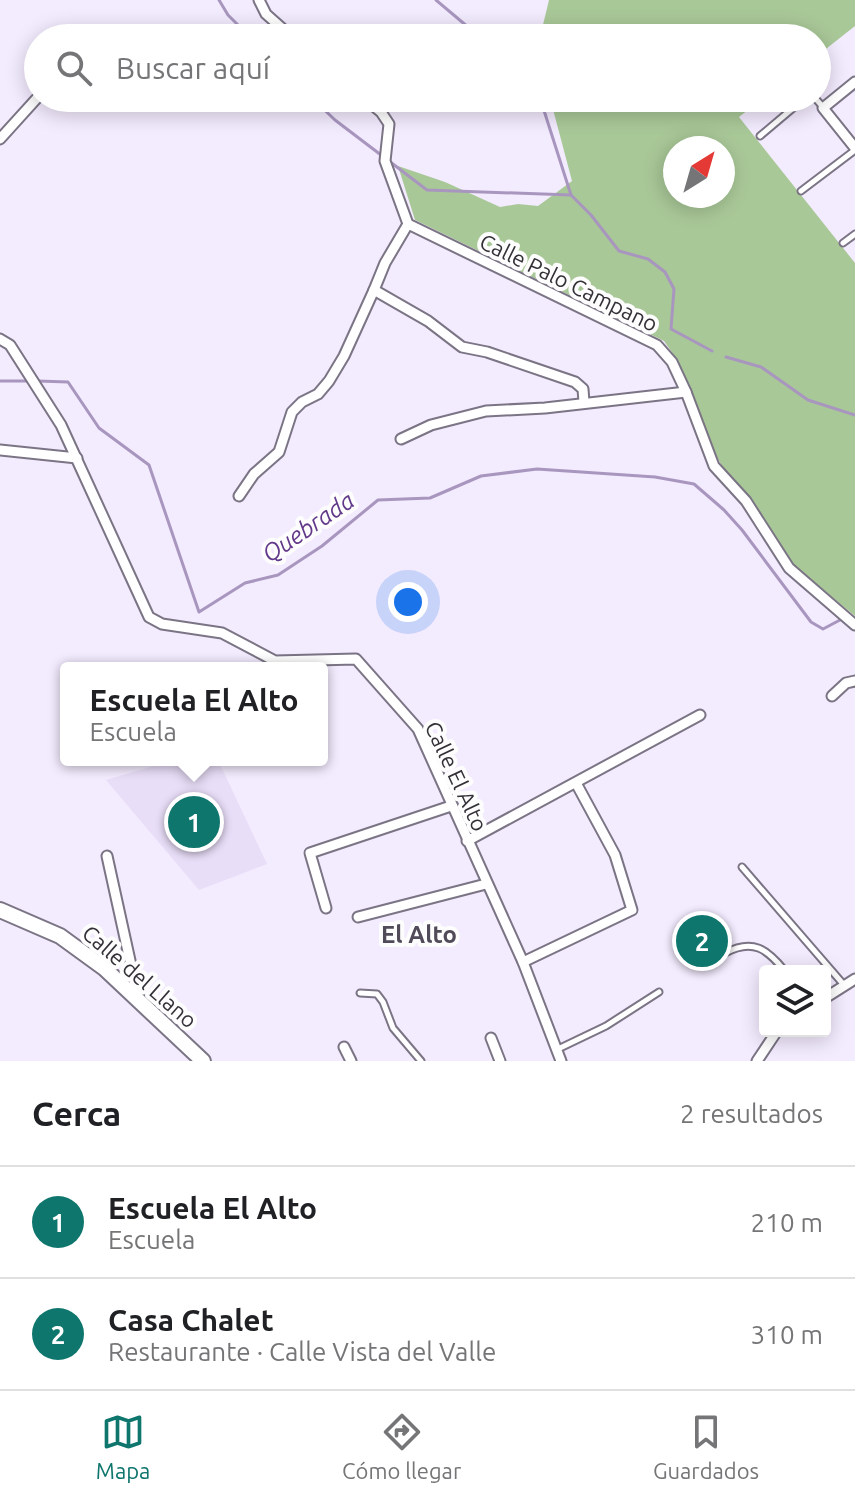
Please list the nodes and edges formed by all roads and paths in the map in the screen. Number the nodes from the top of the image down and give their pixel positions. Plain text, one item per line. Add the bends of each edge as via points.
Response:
1 (259, 0) edge
2 (277, 24) edge
3 (855, 82) edge
4 (831, 102) edge
5 (24, 112) edge
6 (381, 112) edge
7 (788, 112) edge
8 (826, 112) edge
9 (760, 136) dead end
10 (0, 139) edge
11 (855, 149) edge
12 (801, 191) dead end
13 (408, 224) junction
14 (855, 234) edge
15 (843, 243) dead end
16 (374, 290) junction
17 (0, 339) edge
18 (686, 392) junction
19 (584, 402) junction
20 (401, 439) dead end
21 (0, 450) edge
22 (77, 458) junction
23 (239, 496) dead end
24 (855, 625) edge
25 (855, 681) edge
26 (832, 696) dead end
27 (700, 715) dead end
28 (576, 783) junction
29 (451, 806) junction
30 (467, 841) junction
31 (107, 856) dead end
32 (742, 867) dead end
33 (486, 884) junction
34 (326, 908) dead end
35 (0, 910) edge
36 (358, 917) dead end
37 (725, 953) dead end
38 (523, 962) junction
39 (780, 965) edge
40 (855, 979) edge
41 (845, 985) junction
42 (659, 992) dead end
43 (360, 993) dead end
44 (831, 994) edge
45 (138, 1000) junction
46 (773, 1037) edge
47 (491, 1038) dead end
48 (344, 1047) dead end
49 (557, 1049) junction
50 (203, 1061) edge
51 (351, 1061) edge
52 (421, 1061) edge
53 (500, 1061) edge
54 (561, 1061) edge
55 (757, 1061) edge

1 - 2 street
3 - 4 street
5 - 10 street
6 - 13 street via 389,124 385,161
7 - 9 lane
8 - 11 street
11 - 12 lane
13 - 16 street
13 - 18 street, Calle Palo Campano via 651,341 672,362
14 - 15 lane
16 - 19 street via 462,347 575,382 583,389
16 - 23 street via 329,381 292,412 279,452
17 - 22 street, Calle El Alto via 10,345
18 - 19 street
18 - 24 street, Calle Palo Campano via 714,466 746,501 789,568
19 - 20 street via 486,411
21 - 22 street
22 - 29 street, Calle El Alto via 149,617 162,624 222,633 275,661 356,659 418,729
25 - 26 street
27 - 28 street
28 - 30 street
28 - 38 street via 615,855 632,910
29 - 30 street, Calle El Alto
29 - 34 street via 310,853
30 - 33 street, Calle El Alto
31 - 45 street
32 - 41 lane
33 - 36 street
33 - 38 street, Calle El Alto
35 - 45 main road, Calle del Llano via 60,936
37 - 39 lane via 743,945 759,948
38 - 49 street, Calle El Alto
40 - 41 street
41 - 44 street
42 - 49 lane
43 - 52 lane via 377,994 393,1028
45 - 50 main road, Calle del Llano
46 - 55 street
47 - 53 street
48 - 51 street
49 - 54 street, Calle El Alto

